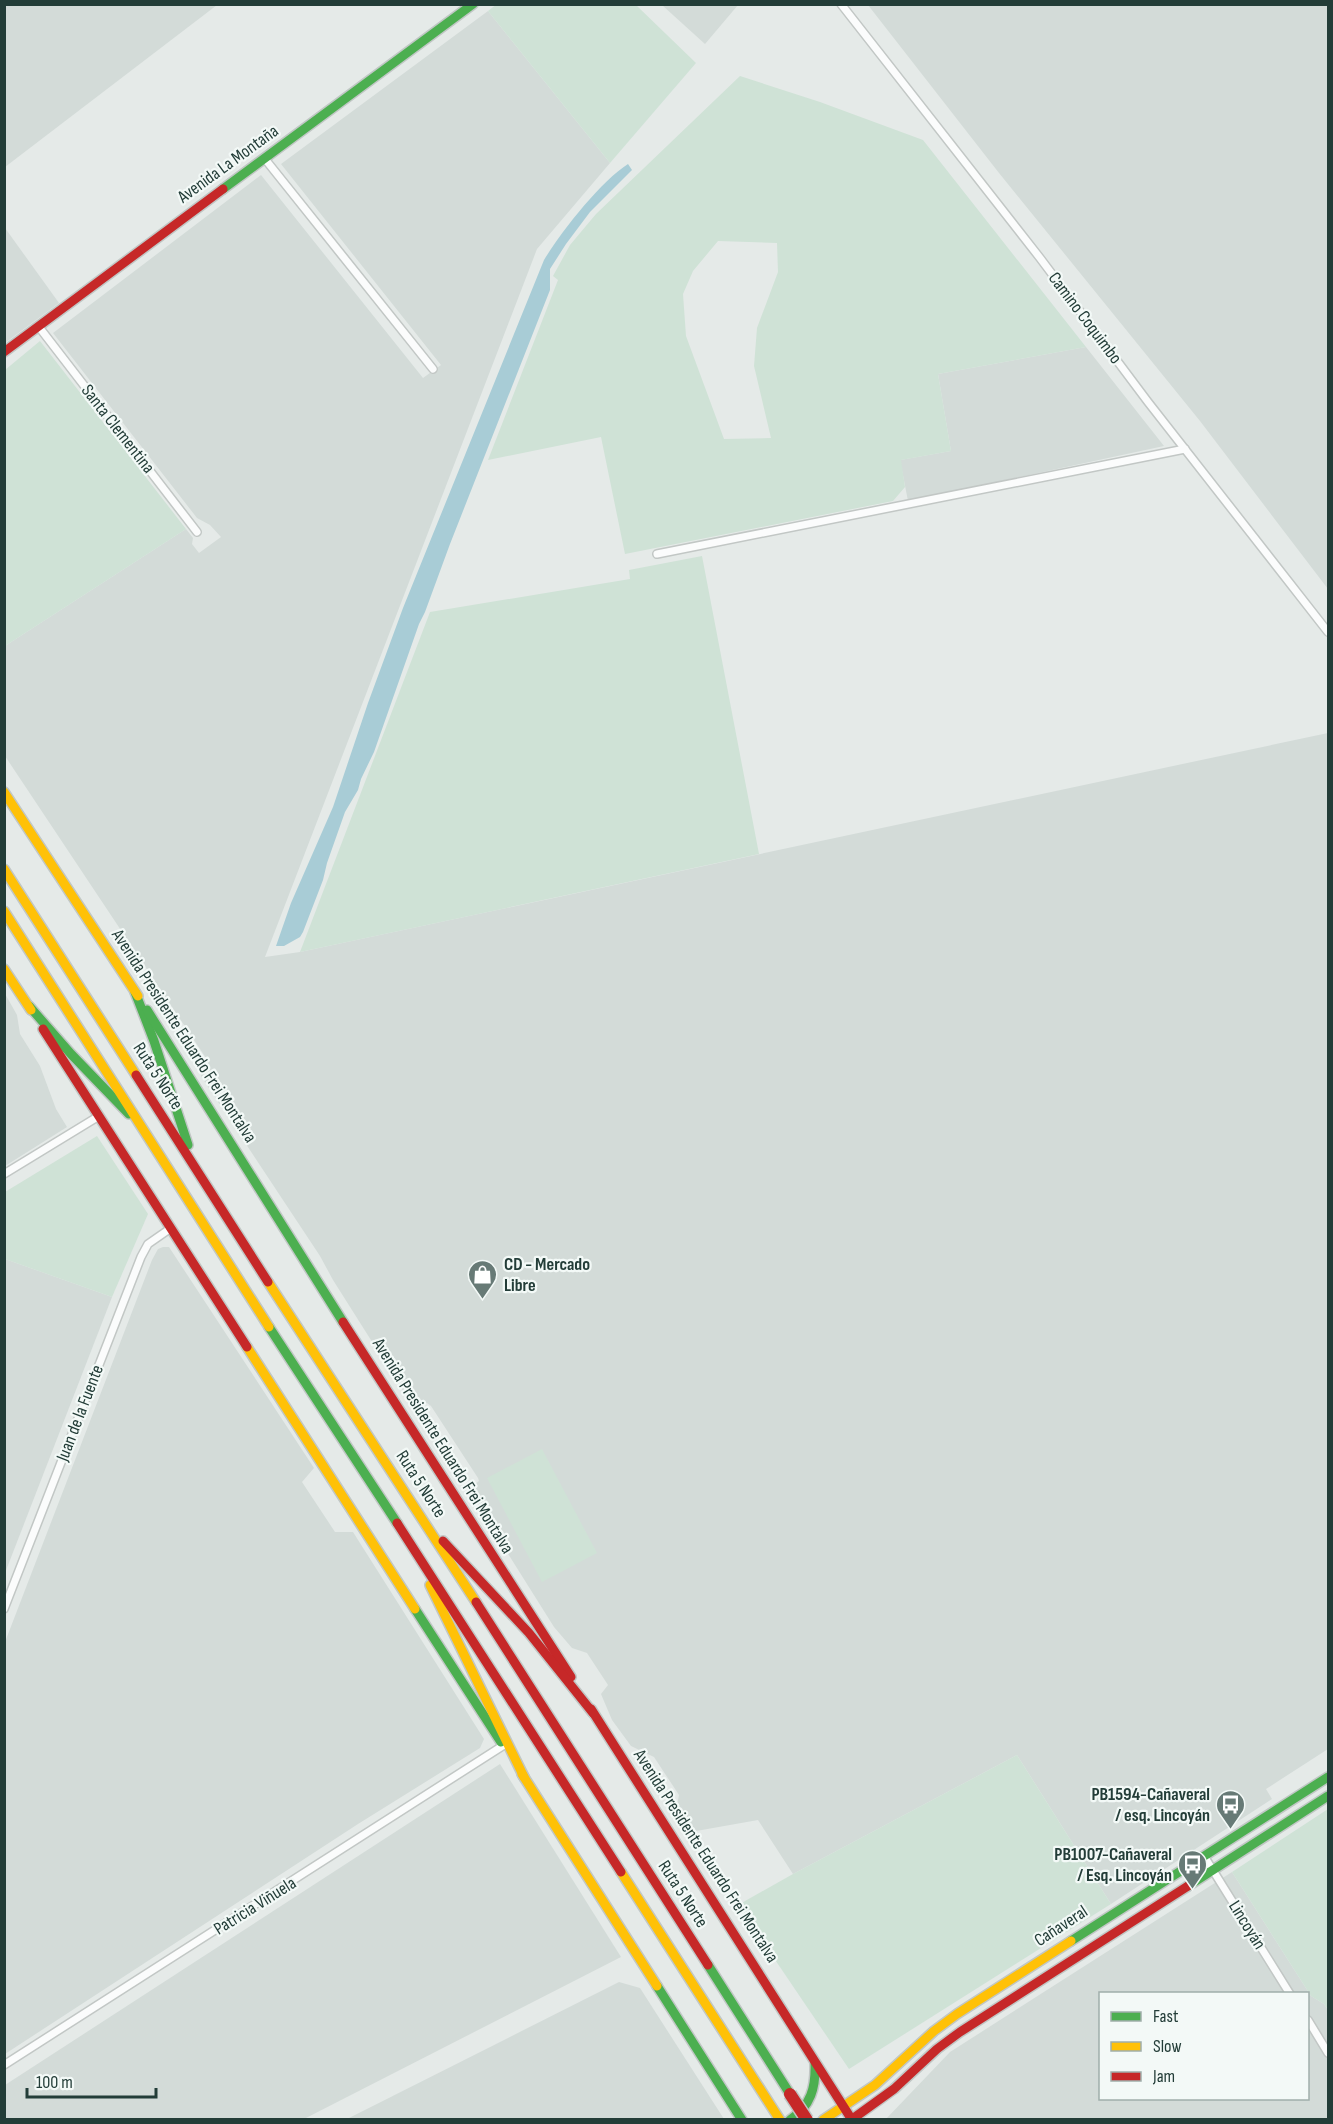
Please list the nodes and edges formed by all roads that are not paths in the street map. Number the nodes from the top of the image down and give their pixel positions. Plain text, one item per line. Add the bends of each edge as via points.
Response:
1 (473, 4) edge
2 (841, 4) edge
3 (265, 159) junction
4 (39, 327) junction
5 (4, 352) edge
6 (433, 369) dead end
7 (1185, 449) junction
8 (197, 532) dead end
9 (657, 554) dead end
10 (1329, 632) edge
11 (4, 792) edge
12 (4, 869) edge
13 (4, 911) edge
14 (4, 969) edge
15 (135, 992) junction
16 (28, 1006) junction
17 (99, 1116) junction
18 (143, 1127) junction
19 (4, 1174) edge
20 (200, 1174) junction
21 (171, 1228) junction
22 (418, 1513) junction
23 (412, 1545) junction
24 (4, 1609) edge
25 (593, 1713) junction
26 (504, 1745) junction
27 (1329, 1776) edge
28 (524, 1777) junction
29 (1329, 1796) edge
30 (1204, 1856) junction
31 (1213, 1871) junction
32 (1289, 1992) edge
33 (1309, 2022) edge
34 (1329, 2053) edge
35 (815, 2060) junction
36 (4, 2066) edge
37 (844, 2106) junction
38 (734, 2108) junction
39 (852, 2119) edge
40 (742, 2120) edge
41 (749, 2120) edge
42 (780, 2120) edge
43 (790, 2120) edge
44 (807, 2120) edge
45 (823, 2120) edge

1 - 3 main road, Avenida La Montaña
2 - 7 street, Camino Coquimbo
3 - 4 main road, Avenida La Montaña
3 - 6 street
4 - 5 main road, Avenida La Montaña
4 - 8 street, Santa Clementina
7 - 9 street
7 - 10 street, Camino Coquimbo
11 - 15 main road, Avenida Presidente Eduardo Frei Montalva
12 - 20 main road, Ruta 5 Norte
13 - 18 main road
14 - 16 main road
15 - 20 main road
15 - 25 main road, Avenida Presidente Eduardo Frei Montalva
16 - 17 main road
16 - 18 main road
17 - 19 street
17 - 21 main road
18 - 23 main road
20 - 22 main road, Ruta 5 Norte
21 - 24 street, Juan de la Fuente via 148,1244 141,1257
21 - 26 main road
22 - 25 main road via 529,1633
22 - 44 main road, Ruta 5 Norte, bridge
23 - 28 main road
23 - 42 main road
25 - 35 main road, Avenida Presidente Eduardo Frei Montalva
26 - 28 main road
26 - 36 street, Patricia Viñuela
27 - 30 main road, Cañaveral
28 - 38 main road
29 - 31 main road, Cañaveral
30 - 31 street, Lincoyán
30 - 37 main road, Cañaveral via 957,2014 875,2085
31 - 32 street, Lincoyán
31 - 39 main road, Cañaveral via 960,2032
33 - 34 street
35 - 37 main road, Avenida Presidente Eduardo Frei Montalva
35 - 43 main road via 814,2092 804,2110
37 - 39 main road, Avenida Presidente Eduardo Frei Montalva
37 - 45 main road, Cañaveral
38 - 40 main road
38 - 41 main road

